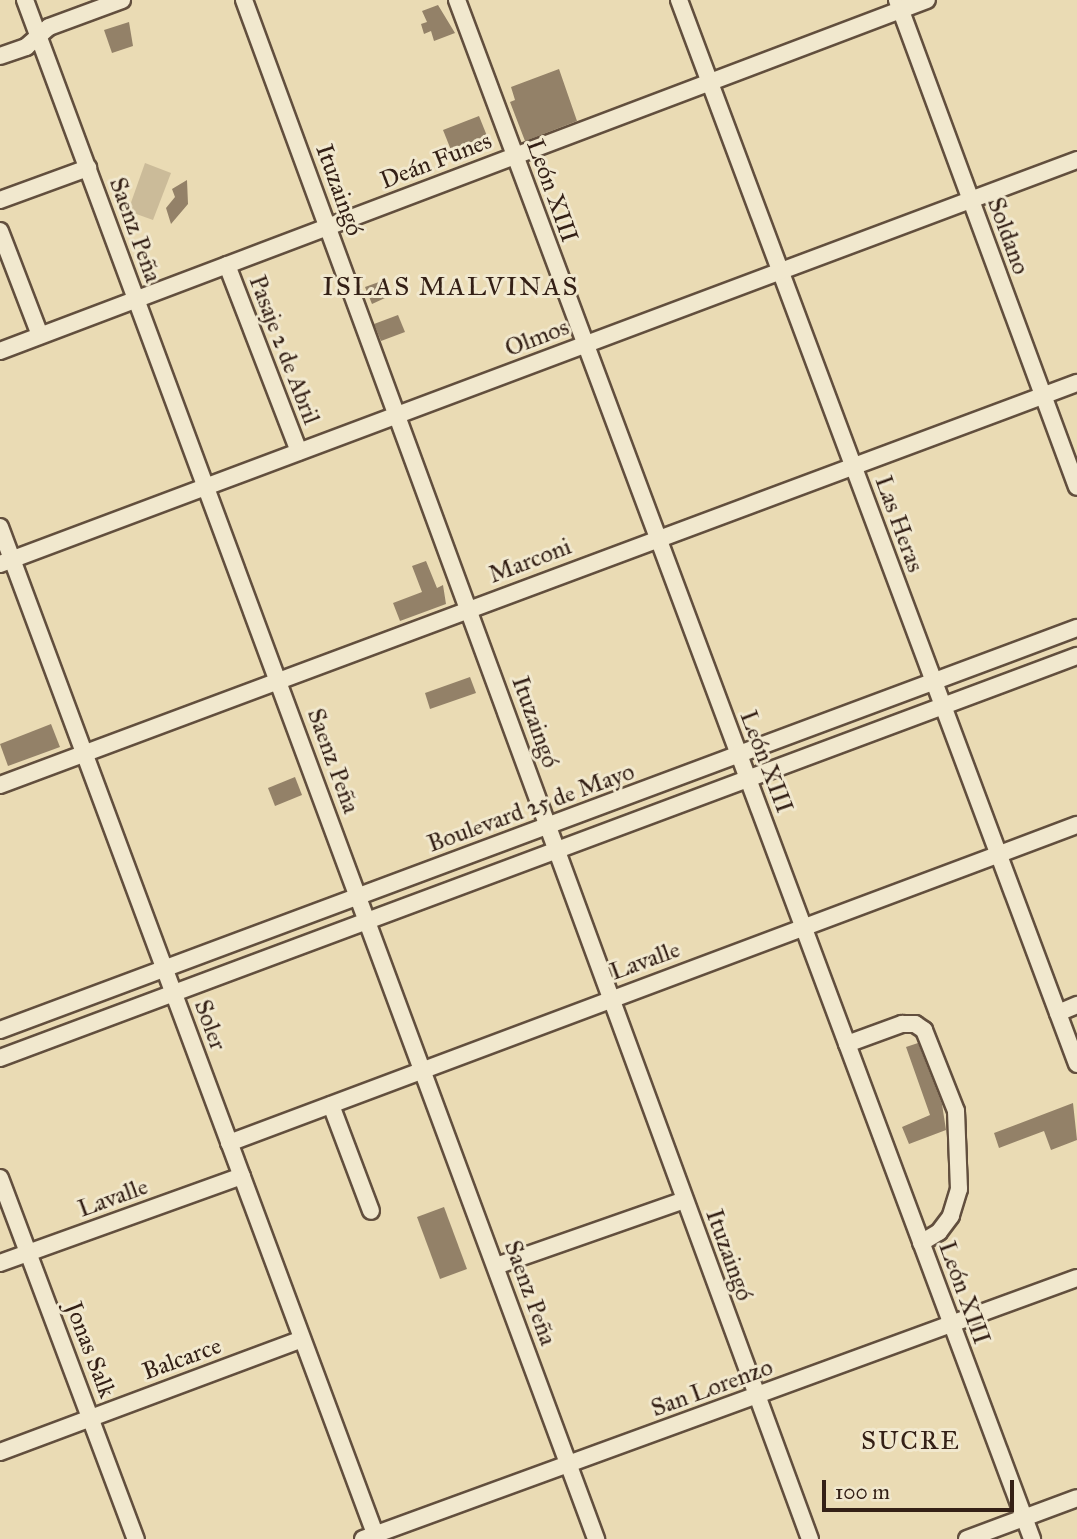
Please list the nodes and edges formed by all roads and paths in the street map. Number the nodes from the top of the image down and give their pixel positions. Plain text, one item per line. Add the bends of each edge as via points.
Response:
1 (25, 0) edge
2 (122, 0) edge
3 (244, 0) edge
4 (457, 0) edge
5 (679, 0) edge
6 (927, 0) edge
7 (899, 5) edge
8 (39, 36) junction
9 (0, 56) edge
10 (710, 82) junction
11 (515, 156) junction
12 (1077, 160) edge
13 (88, 169) junction
14 (0, 200) edge
15 (971, 200) junction
16 (328, 226) junction
17 (0, 231) edge
18 (227, 265) junction
19 (780, 271) junction
20 (137, 299) junction
21 (40, 335) junction
22 (585, 344) junction
23 (0, 351) edge
24 (1077, 383) edge
25 (1043, 396) junction
26 (398, 415) junction
27 (299, 452) junction
28 (853, 466) junction
29 (207, 486) junction
30 (1077, 487) edge
31 (0, 527) edge
32 (658, 537) junction
33 (6, 562) edge
34 (469, 608) junction
35 (1077, 628) edge
36 (1077, 656) edge
37 (279, 680) junction
38 (934, 682) junction
39 (943, 706) junction
40 (84, 753) junction
41 (739, 754) junction
42 (748, 779) junction
43 (0, 785) edge
44 (1077, 825) edge
45 (548, 826) junction
46 (557, 850) junction
47 (998, 854) junction
48 (359, 896) junction
49 (368, 921) junction
50 (803, 927) junction
51 (164, 969) junction
52 (173, 993) junction
53 (611, 998) junction
54 (1077, 1005) edge
55 (1058, 1013) junction
56 (0, 1030) edge
57 (847, 1044) junction
58 (0, 1058) edge
59 (1077, 1065) edge
60 (424, 1070) junction
61 (331, 1105) junction
62 (229, 1143) junction
63 (242, 1176) junction
64 (0, 1178) edge
65 (684, 1200) junction
66 (371, 1211) dead end
67 (921, 1243) junction
68 (28, 1252) junction
69 (0, 1263) edge
70 (496, 1266) junction
71 (1077, 1278) edge
72 (952, 1325) junction
73 (302, 1339) junction
74 (756, 1396) junction
75 (91, 1417) junction
76 (0, 1452) edge
77 (568, 1464) junction
78 (1077, 1498) edge
79 (1024, 1518) junction
80 (372, 1537) edge
81 (136, 1539) edge
82 (596, 1539) edge
83 (810, 1539) edge
84 (967, 1539) edge
85 (1032, 1539) edge

1 - 8 street, Saenz Peña
2 - 8 street via 49,27
3 - 16 street, Ituzaingó
4 - 11 street, León XIII
5 - 10 street, Las Heras
6 - 7 street, Deán Funes
7 - 10 street, Deán Funes
7 - 15 street, Soldano
8 - 9 street via 26,47
8 - 13 street, Saenz Peña
10 - 11 street, Deán Funes
10 - 19 street, Las Heras
11 - 16 street, Deán Funes
11 - 22 street, León XIII
12 - 15 street, Olmos
13 - 14 street
13 - 20 street, Saenz Peña
15 - 19 street, Olmos
15 - 25 street, Soldano
16 - 18 street, Deán Funes
16 - 26 street, Ituzaingó
17 - 21 street
18 - 20 street, Deán Funes
18 - 27 street, Pasaje 2 de Abril
19 - 22 street, Olmos
19 - 28 street, Las Heras
20 - 21 street, Deán Funes
20 - 29 street, Saenz Peña
21 - 23 street, Deán Funes
22 - 26 street, Olmos
22 - 32 street, León XIII
24 - 25 street, Marconi
25 - 28 street, Marconi
25 - 30 street, Soldano
26 - 27 street, Olmos
26 - 34 street, Ituzaingó
27 - 29 street, Olmos
28 - 32 street, Marconi
28 - 38 street, Las Heras
29 - 33 street, Olmos
29 - 37 street, Saenz Peña
31 - 33 street, Soler
32 - 34 street, Marconi
32 - 41 street, León XIII
33 - 40 street, Soler
34 - 37 street, Marconi
34 - 45 street, Ituzaingó
35 - 38 street, Boulevard 25 de Mayo
36 - 39 street, Boulevard 25 de Mayo
37 - 40 street, Marconi
37 - 48 street, Saenz Peña
38 - 39 street, Las Heras
38 - 41 street, Boulevard 25 de Mayo
39 - 42 street, Boulevard 25 de Mayo
39 - 47 street, Las Heras
40 - 43 street, Marconi
40 - 51 street, Soler
41 - 42 street, León XIII
41 - 45 street, Boulevard 25 de Mayo
42 - 46 street, Boulevard 25 de Mayo
42 - 50 street, León XIII
44 - 47 street, Lavalle
45 - 46 street, Ituzaingó
45 - 48 street, Boulevard 25 de Mayo
46 - 49 street, Boulevard 25 de Mayo
46 - 53 street, Ituzaingó
47 - 50 street, Lavalle
47 - 55 street, Las Heras
48 - 49 street, Saenz Peña
48 - 51 street, Boulevard 25 de Mayo
49 - 52 street, Boulevard 25 de Mayo
49 - 60 street, Saenz Peña
50 - 53 street, Lavalle
50 - 57 street, León XIII
51 - 52 street, Soler
51 - 56 street, Boulevard 25 de Mayo
52 - 58 street, Boulevard 25 de Mayo
52 - 62 street, Soler
53 - 60 street, Lavalle
53 - 65 street, Ituzaingó
54 - 55 street
55 - 59 street, Las Heras
57 - 67 street, León XIII
57 - 67 street via 915,1024 924,1030 956,1111 959,1189 951,1216 939,1232
60 - 61 street, Lavalle
60 - 70 street, Saenz Peña
61 - 62 street, Lavalle
61 - 66 street
62 - 63 street, Soler
63 - 68 street, Lavalle
63 - 73 street, Soler
64 - 68 street, Jonas Salk
65 - 70 street
65 - 74 street, Ituzaingó
67 - 72 street, León XIII
68 - 69 street, Lavalle
68 - 75 street, Jonas Salk
70 - 77 street, Saenz Peña
71 - 72 street, San Lorenzo
72 - 74 street, San Lorenzo
72 - 79 street, León XIII
73 - 75 street, Balcarce
73 - 80 street, Soler
74 - 77 street, San Lorenzo
74 - 83 street, Ituzaingó
75 - 76 street, Balcarce
75 - 81 street, Jonas Salk
77 - 80 street, San Lorenzo
77 - 82 street, Saenz Peña
78 - 79 street
79 - 84 street
79 - 85 street, León XIII

